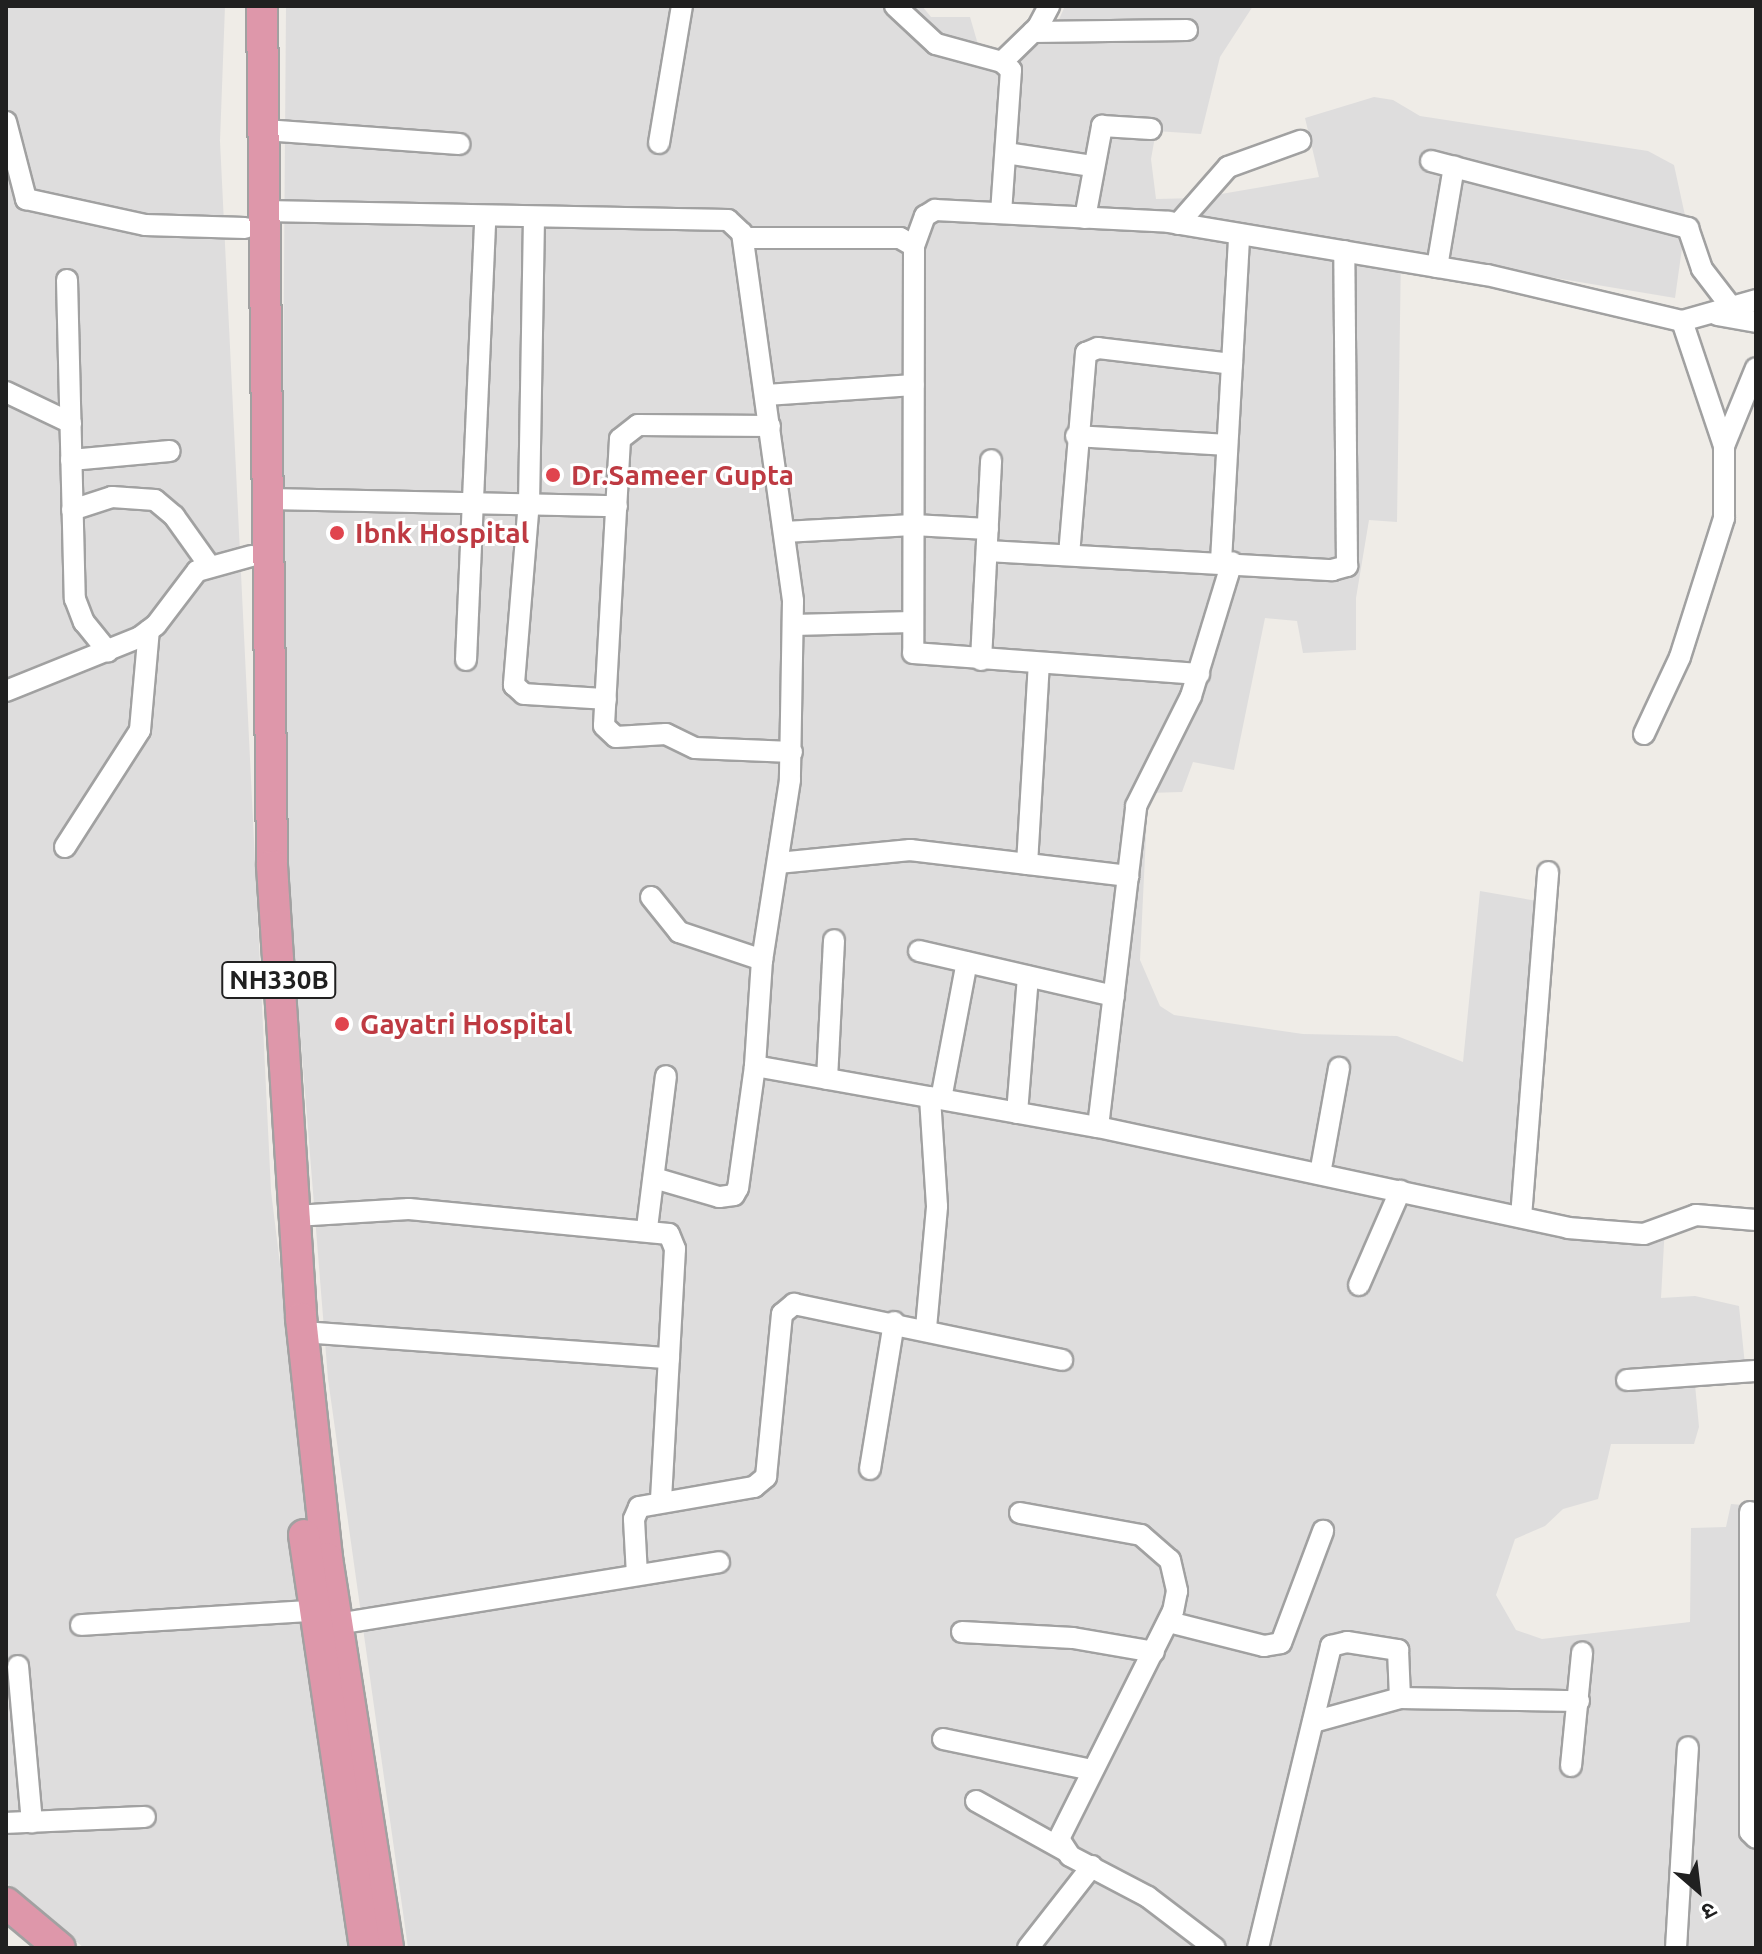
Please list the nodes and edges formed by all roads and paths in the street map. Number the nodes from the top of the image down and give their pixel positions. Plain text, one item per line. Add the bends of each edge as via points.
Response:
1 (244, 6) edge
2 (262, 6) edge
3 (682, 6) edge
4 (895, 6) edge
5 (1049, 6) edge
6 (1187, 30) dead end
7 (1033, 32) junction
8 (1002, 62) junction
9 (6, 122) edge
10 (1151, 129) dead end
11 (264, 130) junction
12 (1300, 141) dead end
13 (659, 143) dead end
14 (460, 144) dead end
15 (1006, 153) junction
16 (1431, 161) dead end
17 (1092, 166) junction
18 (1454, 166) junction
19 (13, 184) edge
20 (1001, 213) junction
21 (485, 217) junction
22 (534, 218) junction
23 (1085, 218) junction
24 (255, 220) junction
25 (1178, 224) junction
26 (1239, 234) junction
27 (744, 238) junction
28 (914, 246) junction
29 (1344, 251) junction
30 (1437, 267) junction
31 (67, 280) dead end
32 (1756, 300) edge
33 (1723, 312) junction
34 (1682, 321) junction
35 (1756, 322) edge
36 (1232, 364) junction
37 (1756, 368) edge
38 (914, 385) junction
39 (6, 392) edge
40 (766, 395) junction
41 (71, 423) junction
42 (770, 426) junction
43 (1076, 436) junction
44 (1227, 445) junction
45 (1724, 446) junction
46 (170, 451) dead end
47 (71, 460) junction
48 (991, 460) dead end
49 (269, 499) junction
50 (473, 500) junction
51 (529, 501) junction
52 (617, 506) junction
53 (72, 510) junction
54 (913, 525) junction
55 (988, 529) junction
56 (784, 532) junction
57 (987, 551) junction
58 (1069, 555) junction
59 (251, 556) junction
60 (1227, 561) junction
61 (209, 565) junction
62 (912, 622) junction
63 (793, 625) junction
64 (149, 630) junction
65 (108, 652) junction
66 (466, 660) dead end
67 (981, 660) junction
68 (1039, 663) junction
69 (1199, 674) junction
70 (6, 691) edge
71 (606, 699) junction
72 (1644, 734) dead end
73 (792, 752) junction
74 (65, 847) dead end
75 (778, 863) junction
76 (1027, 864) junction
77 (1548, 872) dead end
78 (1128, 876) junction
79 (651, 897) dead end
80 (834, 940) dead end
81 (919, 951) dead end
82 (762, 960) junction
83 (967, 962) junction
84 (1028, 976) junction
85 (1114, 996) junction
86 (755, 1066) junction
87 (1339, 1068) dead end
88 (666, 1076) dead end
89 (827, 1079) junction
90 (936, 1098) junction
91 (1017, 1113) junction
92 (1098, 1127) junction
93 (1320, 1174) junction
94 (654, 1178) junction
95 (1400, 1191) junction
96 (295, 1216) junction
97 (1521, 1217) junction
98 (1756, 1220) edge
99 (647, 1228) junction
100 (1359, 1285) dead end
101 (894, 1322) junction
102 (926, 1328) junction
103 (302, 1332) junction
104 (669, 1358) junction
105 (1062, 1360) dead end
106 (1756, 1371) edge
107 (1627, 1380) dead end
108 (870, 1469) dead end
109 (661, 1501) junction
110 (1750, 1512) dead end
111 (1020, 1513) dead end
112 (1323, 1531) dead end
113 (719, 1562) dead end
114 (637, 1575) junction
115 (324, 1618) junction
116 (1169, 1622) junction
117 (81, 1625) dead end
118 (962, 1632) dead end
119 (1154, 1652) junction
120 (1582, 1653) dead end
121 (18, 1666) dead end
122 (1400, 1698) junction
123 (1579, 1701) junction
124 (1313, 1722) junction
125 (943, 1739) dead end
126 (1688, 1747) dead end
127 (1571, 1766) dead end
128 (1092, 1770) junction
129 (976, 1801) dead end
130 (145, 1817) dead end
131 (32, 1822) junction
132 (6, 1823) edge
133 (1756, 1838) edge
134 (1064, 1850) junction
135 (1092, 1866) junction
136 (6, 1903) edge
137 (60, 1948) edge
138 (365, 1948) edge
139 (388, 1948) edge
140 (1028, 1948) edge
141 (1215, 1948) edge
142 (1258, 1948) edge
143 (1676, 1948) edge

1 - 24 highway, NH330B
2 - 11 highway, NH330B
3 - 13 street
4 - 8 street via 936,44
5 - 7 street
6 - 7 street
7 - 8 street
8 - 15 street via 1012,80
9 - 19 street
10 - 17 street via 1102,126
11 - 14 street
11 - 24 highway, NH330B
12 - 25 street via 1228,167
15 - 17 street
15 - 20 street
16 - 18 street
17 - 23 street
18 - 30 street
18 - 33 street via 1688,228
19 - 24 street via 26,199 145,225
20 - 23 street
20 - 28 street via 929,211
21 - 22 street
21 - 24 street
21 - 50 street
22 - 27 street via 728,220 737,224
22 - 51 street
23 - 25 street
24 - 49 highway, NH330B
24 - 59 highway, NH330B
25 - 26 street
26 - 29 street
26 - 36 street
27 - 28 street via 900,238
27 - 40 street
28 - 38 street
29 - 30 street
29 - 60 street via 1350,560 1332,570
30 - 34 street
31 - 41 street
32 - 33 street
33 - 34 street
33 - 35 street
34 - 45 street
36 - 43 street via 1092,349 1083,360
36 - 44 street
37 - 45 street
38 - 40 street
38 - 54 street
39 - 41 street
40 - 42 street
41 - 47 street
42 - 52 street via 631,428 620,439
42 - 56 street
43 - 44 street
43 - 58 street
44 - 60 street
45 - 72 street via 1724,518 1680,657
46 - 47 street
47 - 53 street
48 - 55 street
49 - 50 street
49 - 96 highway, NH330B via 272,866
50 - 51 street
50 - 66 street
51 - 52 street
51 - 71 street via 514,685 524,694
52 - 71 street
53 - 61 street via 112,497 155,500 174,516
53 - 65 street via 75,599 84,622
54 - 55 street
54 - 56 street
54 - 62 street
55 - 57 street
56 - 63 street
57 - 58 street
57 - 67 street
58 - 60 street
59 - 61 street
59 - 115 highway, NH330B via 260,891 285,1340
60 - 69 street
61 - 64 street via 197,571
62 - 63 street
62 - 67 street via 913,653
63 - 73 street
64 - 65 street
64 - 74 street via 140,730
65 - 70 street
67 - 68 street
68 - 69 street
68 - 76 street
69 - 78 street via 1136,806
71 - 73 street via 604,726 616,737 666,734 695,748
73 - 75 street
75 - 76 street via 910,850
75 - 82 street
76 - 78 street
77 - 97 street
78 - 85 street
79 - 82 street via 679,932
80 - 89 street
81 - 83 street
82 - 86 street
83 - 84 street
83 - 90 street
84 - 85 street
84 - 91 street
85 - 92 street
86 - 89 street
86 - 94 street via 734,1195 719,1197
87 - 93 street
88 - 94 street
89 - 90 street
90 - 91 street
90 - 102 street via 937,1206
91 - 92 street
92 - 93 street
93 - 95 street
94 - 99 street
95 - 97 street
95 - 100 street
96 - 99 street via 409,1209
96 - 103 highway, NH330B
97 - 98 street via 1568,1228 1644,1234 1696,1215
99 - 104 street via 669,1234 675,1249
101 - 102 street
101 - 108 street
101 - 109 street via 803,1304 787,1307 761,1484
102 - 105 street
103 - 104 street
103 - 115 highway, NH330B
104 - 109 street
106 - 107 street
109 - 114 street via 646,1503 635,1513
110 - 133 street via 1750,1832
111 - 116 street via 1152,1540 1170,1560 1175,1575
112 - 116 street via 1281,1643 1264,1646
113 - 114 street
114 - 115 street
115 - 117 street
115 - 138 highway, NH330B
115 - 139 highway, NH330B
116 - 119 street
118 - 119 street via 1073,1638
119 - 128 street
120 - 123 street
121 - 131 street
122 - 123 street
122 - 124 street
122 - 124 street via 1398,1650 1335,1644 1329,1650
123 - 127 street
124 - 142 street
125 - 128 street
126 - 143 street
128 - 134 street via 1059,1832
129 - 134 street
130 - 131 street
131 - 132 street
134 - 135 street
135 - 140 street
135 - 141 street via 1148,1897
136 - 137 highway

